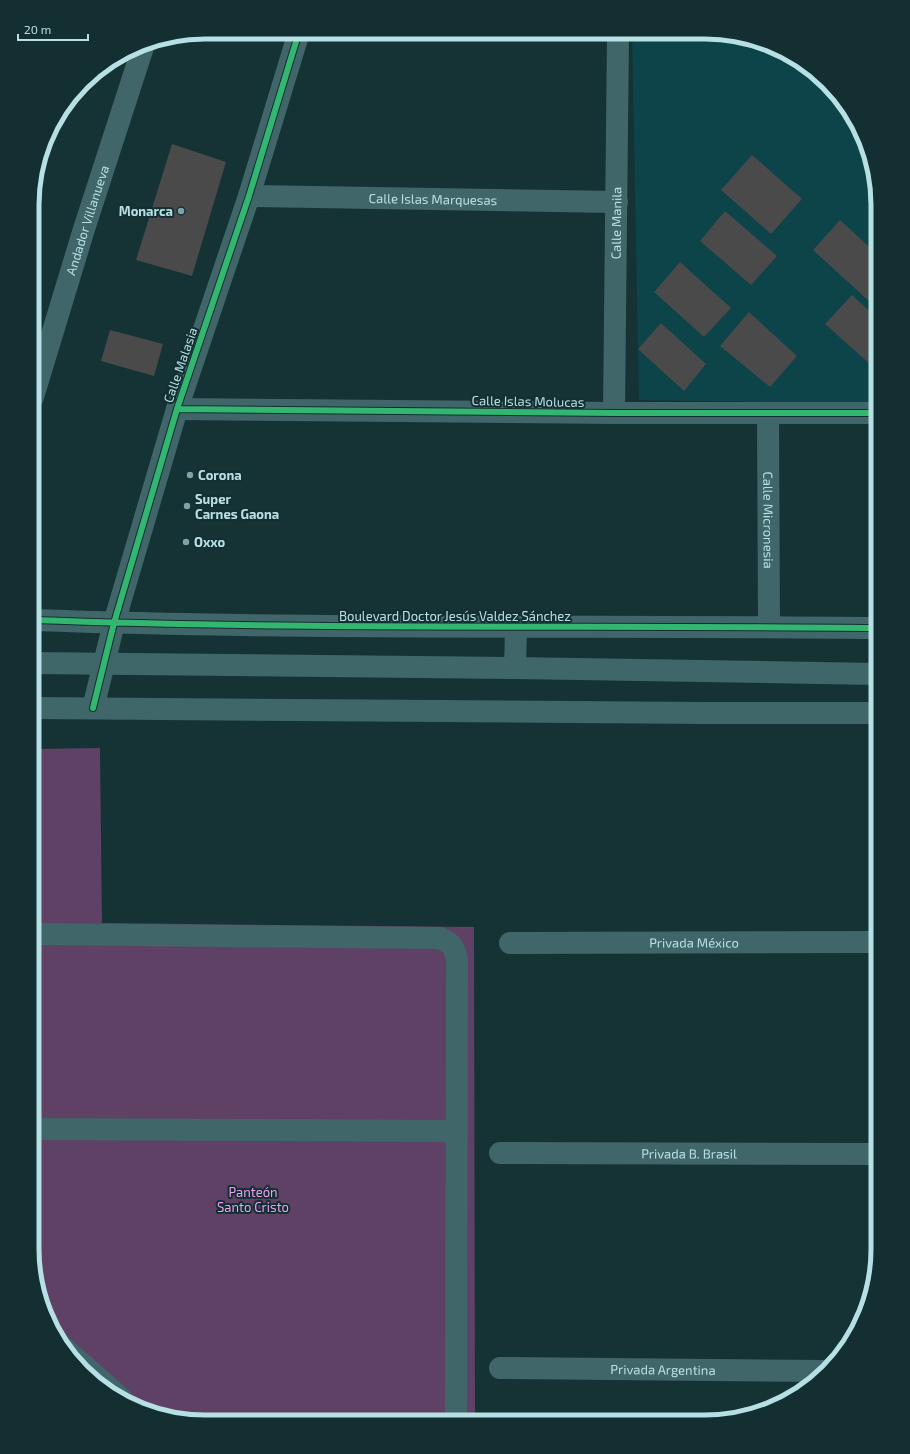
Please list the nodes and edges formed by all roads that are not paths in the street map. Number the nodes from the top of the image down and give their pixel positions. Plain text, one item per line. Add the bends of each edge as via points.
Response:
1 (297, 39) edge
2 (618, 39) edge
3 (141, 52) edge
4 (249, 196) junction
5 (617, 202) junction
6 (39, 377) edge
7 (177, 409) junction
8 (614, 413) junction
9 (768, 413) junction
10 (871, 413) edge
11 (39, 620) edge
12 (114, 623) junction
13 (769, 627) junction
14 (516, 628) junction
15 (871, 628) edge
16 (39, 663) edge
17 (105, 664) junction
18 (515, 668) junction
19 (871, 674) edge
20 (39, 708) edge
21 (93, 708) junction
22 (871, 713) edge
23 (39, 934) edge
24 (871, 942) edge
25 (510, 943) dead end
26 (39, 1129) edge
27 (457, 1131) junction
28 (500, 1153) dead end
29 (871, 1154) edge
30 (500, 1368) dead end
31 (817, 1371) edge
32 (456, 1415) edge

1 - 4 street, Calle Malasia
2 - 5 street, Calle Manila
3 - 6 street, Andador Villanueva
4 - 5 street, Calle Islas Marquesas
4 - 7 street, Calle Malasia
5 - 8 street, Calle Manila
7 - 8 street, Calle Islas Molucas
7 - 12 street, Calle Malasia
8 - 9 street, Calle Islas Molucas
9 - 10 street, Calle Islas Molucas
9 - 13 street, Calle Micronesia
11 - 12 street, Boulevard Doctor Jesús Valdez Sánchez
12 - 14 street, Boulevard Doctor Jesús Valdez Sánchez
12 - 17 street, Calle Malasia
13 - 14 street, Boulevard Doctor Jesús Valdez Sánchez
13 - 15 street, Boulevard Doctor Jesús Valdez Sánchez
14 - 18 street
16 - 17 main road
17 - 18 main road
17 - 21 street, Calle Malasia
18 - 19 main road
20 - 21 main road
21 - 22 main road
23 - 27 street via 440,938 448,941 457,959
24 - 25 street, Privada México
26 - 27 street
27 - 32 street
28 - 29 street, Privada B. Brasil
30 - 31 street, Privada Argentina

